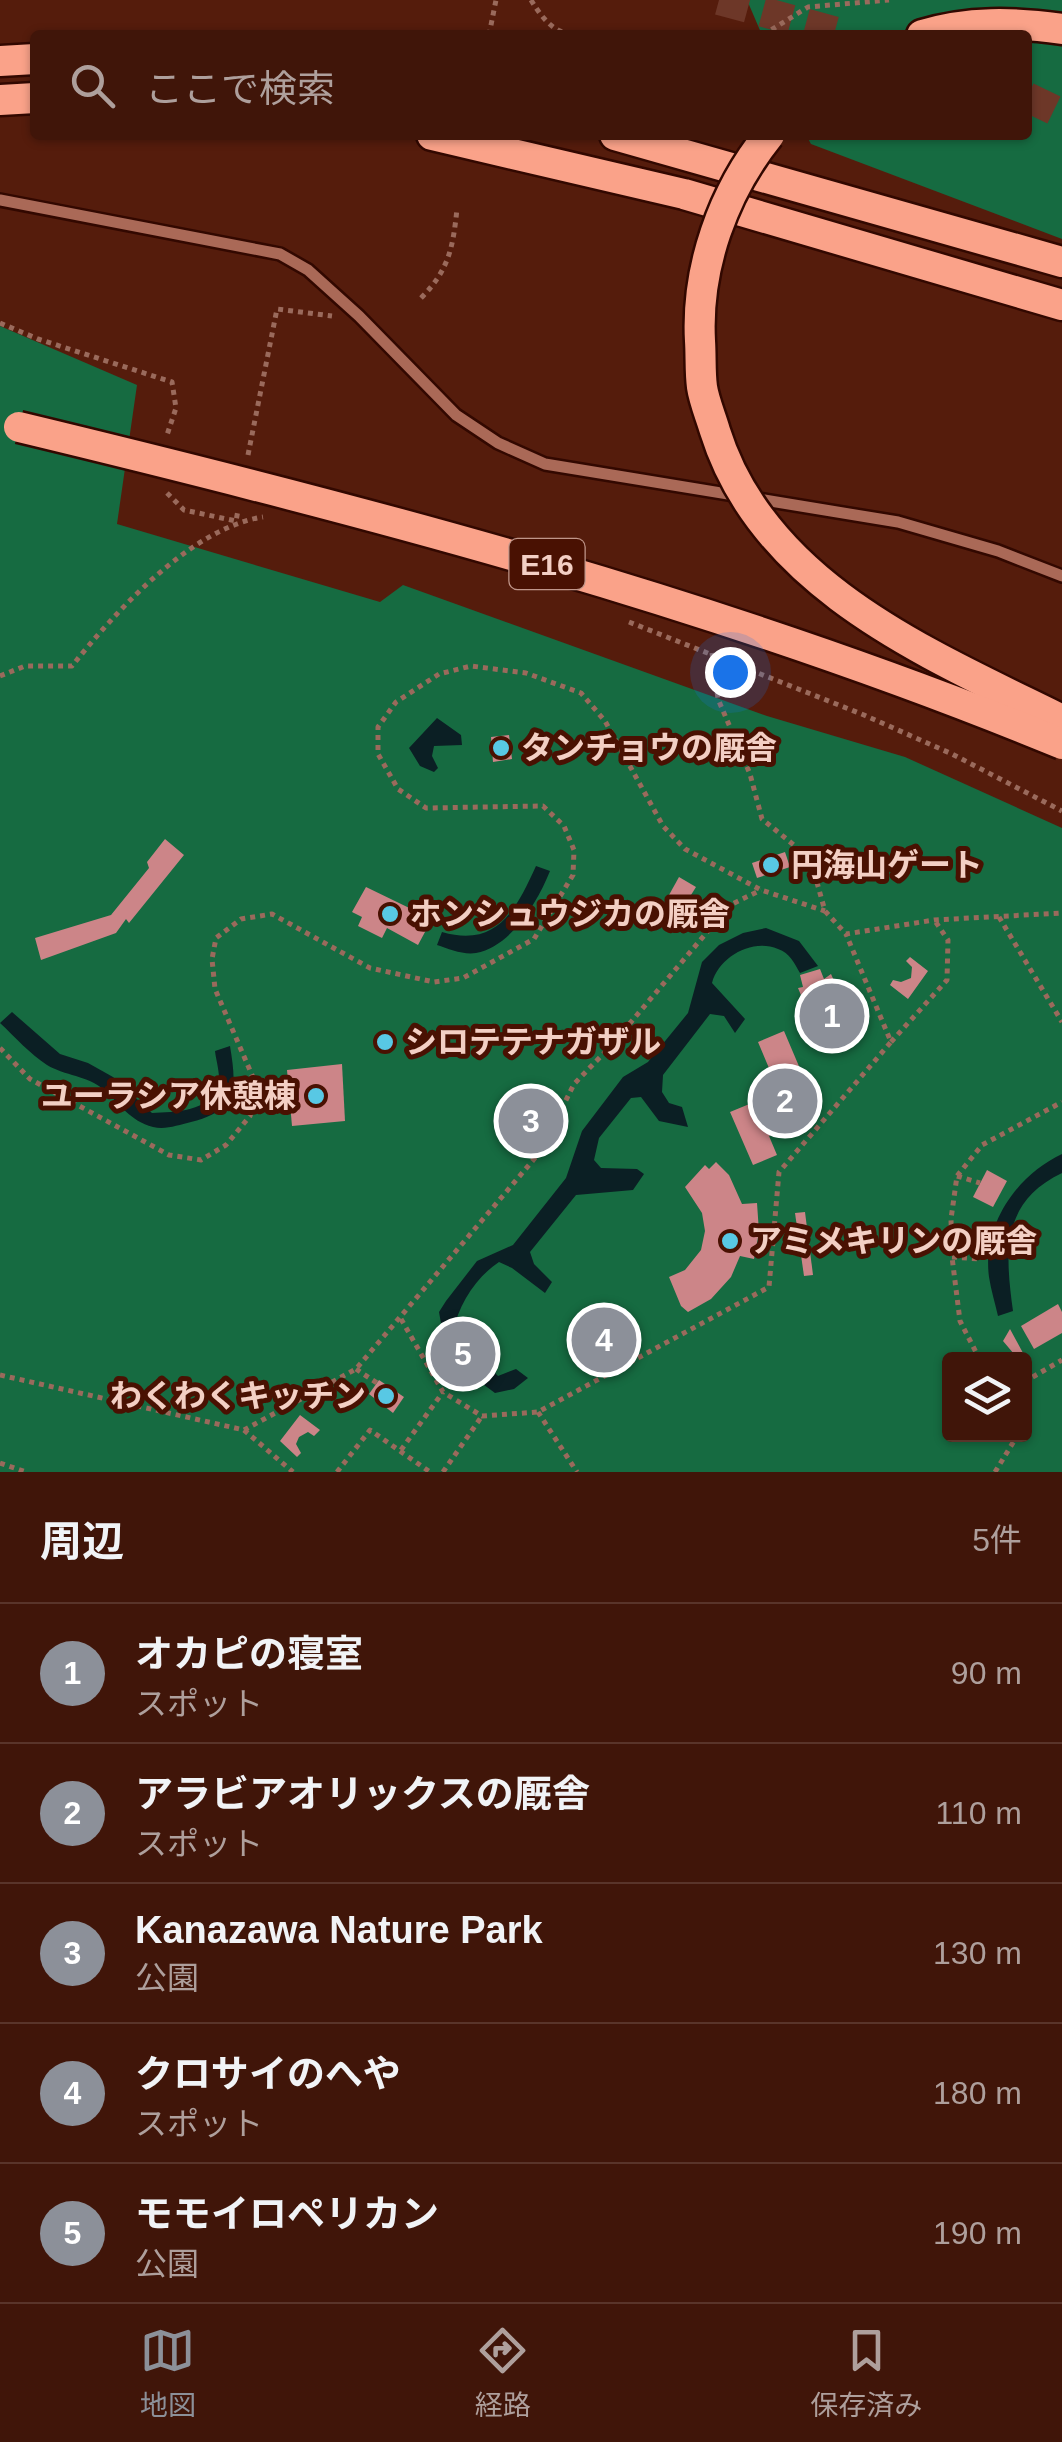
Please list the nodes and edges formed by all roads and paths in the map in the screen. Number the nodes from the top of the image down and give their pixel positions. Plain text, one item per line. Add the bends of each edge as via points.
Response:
1 (496, 0) edge
2 (530, 0) edge
3 (890, 0) edge
4 (1062, 28) edge
5 (490, 30) edge
6 (554, 30) edge
7 (770, 30) edge
8 (938, 30) edge
9 (30, 59) edge
10 (0, 62) edge
11 (30, 98) edge
12 (0, 100) edge
13 (453, 140) edge
14 (632, 140) edge
15 (766, 140) edge
16 (0, 200) edge
17 (457, 209) dead end
18 (1062, 262) edge
19 (421, 298) dead end
20 (1062, 305) edge
21 (344, 318) dead end
22 (0, 323) edge
23 (9, 424) edge
24 (164, 444) dead end
25 (246, 465) dead end
26 (163, 490) dead end
27 (240, 502) dead end
28 (270, 516) dead end
29 (236, 521) junction
30 (1062, 576) edge
31 (614, 616) dead end
32 (712, 653) junction
33 (0, 676) edge
34 (1062, 720) edge
35 (1062, 744) edge
36 (1062, 811) edge
37 (762, 890) junction
38 (825, 911) junction
39 (1062, 913) edge
40 (998, 916) junction
41 (934, 920) junction
42 (846, 934) junction
43 (1062, 1022) edge
44 (890, 1042) junction
45 (0, 1048) edge
46 (1062, 1102) edge
47 (958, 1176) junction
48 (980, 1183) dead end
49 (952, 1258) junction
50 (979, 1259) dead end
51 (400, 1319) junction
52 (976, 1352) edge
53 (1062, 1360) edge
54 (356, 1369) junction
55 (0, 1374) edge
56 (1032, 1377) edge
57 (377, 1382) dead end
58 (443, 1392) junction
59 (538, 1412) junction
60 (482, 1416) junction
61 (244, 1430) junction
62 (1013, 1442) edge
63 (400, 1451) junction
64 (0, 1463) edge
65 (26, 1472) edge
66 (293, 1472) edge
67 (337, 1472) edge
68 (430, 1472) edge
69 (444, 1472) edge
70 (576, 1472) edge
71 (996, 1472) edge

1 - 5 path
2 - 6 path
3 - 7 path via 808,7
4 - 8 highway via 1011,22
9 - 10 highway
11 - 12 highway
13 - 20 highway via 684,194
14 - 18 highway
15 - 34 highway, bridge via 718,226 699,325 702,389 742,493 764,526 838,597
16 - 30 lane via 280,254 359,316 456,414 545,464 898,522
17 - 19 path via 449,259
21 - 25 path via 277,309
22 - 24 path via 172,382 176,408
23 - 35 highway, E16, bridge via 547,564 767,634
26 - 29 path via 184,510
27 - 29 path
28 - 29 path
29 - 33 path via 140,589 72,666 25,666
31 - 32 path
32 - 36 path via 952,754
32 - 38 path via 718,699 762,818 800,850
37 - 38 path
37 - 45 path via 685,849 663,826 605,721 581,693 526,673 471,666 439,674 396,702 378,727 378,754 398,789 426,808 543,806 564,826 574,850 573,875 534,939 463,978 434,982 370,968 272,914 241,919 216,938 212,959 215,989 258,1090 250,1116 226,1145 201,1160 169,1155 30,1080
37 - 51 path via 730,905 574,1084 540,1152
38 - 42 path
39 - 40 path
40 - 41 path
40 - 43 path
41 - 42 path
41 - 44 path via 948,940 947,980
42 - 44 path
44 - 59 path via 779,1172 768,1287
46 - 47 path via 982,1145
47 - 48 path
47 - 49 path
49 - 50 path
49 - 52 path via 960,1321
51 - 54 path
51 - 58 path
53 - 56 path
54 - 57 path
54 - 61 path
55 - 61 path
58 - 60 path
58 - 63 path
59 - 60 path
59 - 70 path
60 - 69 path
61 - 66 path
62 - 71 path
63 - 67 path via 370,1430
63 - 68 path
64 - 65 path

